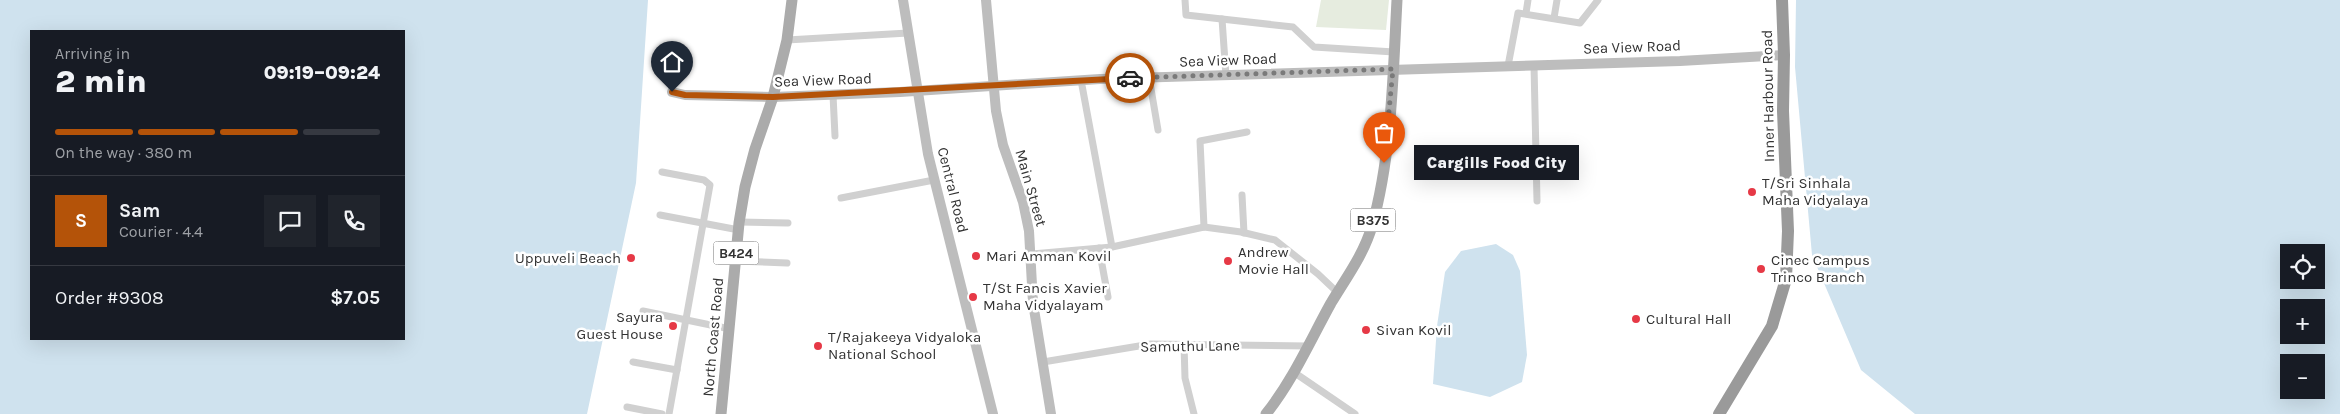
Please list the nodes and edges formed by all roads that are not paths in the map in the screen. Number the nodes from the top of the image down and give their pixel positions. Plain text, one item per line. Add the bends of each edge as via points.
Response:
1 (792, 0) edge
2 (903, 0) edge
3 (986, 0) edge
4 (1184, 0) edge
5 (1397, 0) edge
6 (1528, 0) edge
7 (1557, 0) edge
8 (1598, 0) edge
9 (1782, 0) edge
10 (1526, 14) junction
11 (1554, 18) junction
12 (1222, 19) junction
13 (908, 33) junction
14 (787, 40) junction
15 (1394, 52) junction
16 (1784, 55) junction
17 (1534, 65) junction
18 (1508, 66) junction
19 (1393, 69) junction
20 (1226, 76) junction
21 (1149, 77) junction
22 (1081, 80) junction
23 (993, 86) junction
24 (917, 91) junction
25 (672, 92) dead end
26 (833, 95) junction
27 (773, 97) junction
28 (1158, 130) dead end
29 (1247, 132) dead end
30 (835, 136) dead end
31 (662, 172) dead end
32 (934, 180) junction
33 (1242, 195) dead end
34 (841, 198) dead end
35 (1537, 201) dead end
36 (660, 215) dead end
37 (788, 223) dead end
38 (704, 224) junction
39 (739, 226) junction
40 (1204, 227) junction
41 (1244, 232) junction
42 (1112, 246) junction
43 (1099, 248) junction
44 (1032, 254) junction
45 (735, 261) junction
46 (787, 263) dead end
47 (1338, 292) junction
48 (1108, 297) dead end
49 (643, 311) dead end
50 (686, 320) junction
51 (730, 329) junction
52 (1184, 344) junction
53 (1308, 346) junction
54 (634, 362) dead end
55 (1043, 362) junction
56 (677, 370) junction
57 (1295, 373) junction
58 (626, 407) dead end
59 (662, 414) edge
60 (669, 414) edge
61 (721, 414) edge
62 (993, 414) edge
63 (1051, 414) edge
64 (1194, 414) edge
65 (1266, 414) edge
66 (1355, 414) edge
67 (1719, 414) edge

1 - 14 main road, North Coast Road / B424
2 - 13 main road, Central Road
3 - 23 main road, Main Street
4 - 12 street via 1186,15
5 - 15 main road, B375
6 - 10 street
7 - 11 street
8 - 11 street via 1582,22
9 - 16 highway, Inner Harbour Road
10 - 11 street
10 - 18 street via 1518,13
12 - 15 street via 1293,27 1314,47
12 - 20 street
13 - 14 street
13 - 24 main road, Central Road
14 - 27 main road, North Coast Road / B424
15 - 19 main road, B375
16 - 17 main road, Sea View Road
16 - 67 highway, Inner Harbour Road via 1786,278 1772,326
17 - 18 main road, Sea View Road
17 - 35 street
18 - 19 main road, Sea View Road
19 - 20 main road, Sea View Road
19 - 47 main road, B375 via 1383,174 1375,213 1360,254
20 - 21 main road, Sea View Road
21 - 22 main road, Sea View Road
21 - 28 street
22 - 23 main road, Sea View Road
22 - 42 street
23 - 24 main road, Sea View Road
23 - 44 main road, Main Street via 1001,138 1023,202
24 - 26 main road, Sea View Road
24 - 32 main road, Central Road
25 - 27 main road, Sea View Road
26 - 27 main road, Sea View Road
26 - 30 street
27 - 39 main road, North Coast Road / B424 via 749,172
29 - 40 street via 1200,141
31 - 38 street via 708,182
32 - 34 street
32 - 62 main road, Central Road
33 - 41 street
36 - 38 street
37 - 39 street
38 - 39 street
38 - 50 street
39 - 45 main road, North Coast Road / B424
40 - 41 street
40 - 42 street
41 - 47 street via 1275,240
42 - 43 street
43 - 44 street
43 - 48 street
44 - 55 main road, Main Street via 1033,302
45 - 46 street
45 - 51 main road, North Coast Road / B424
47 - 53 main road, B375
49 - 50 street
50 - 51 street
50 - 56 street
51 - 61 main road, North Coast Road / B424
52 - 53 street, Samuthu Lane
52 - 55 street, Samuthu Lane via 1151,344
52 - 64 street via 1185,378
53 - 57 main road, B375
54 - 56 street
55 - 63 main road, Main Street
56 - 60 street
57 - 65 main road, B375
57 - 66 street
58 - 59 street

